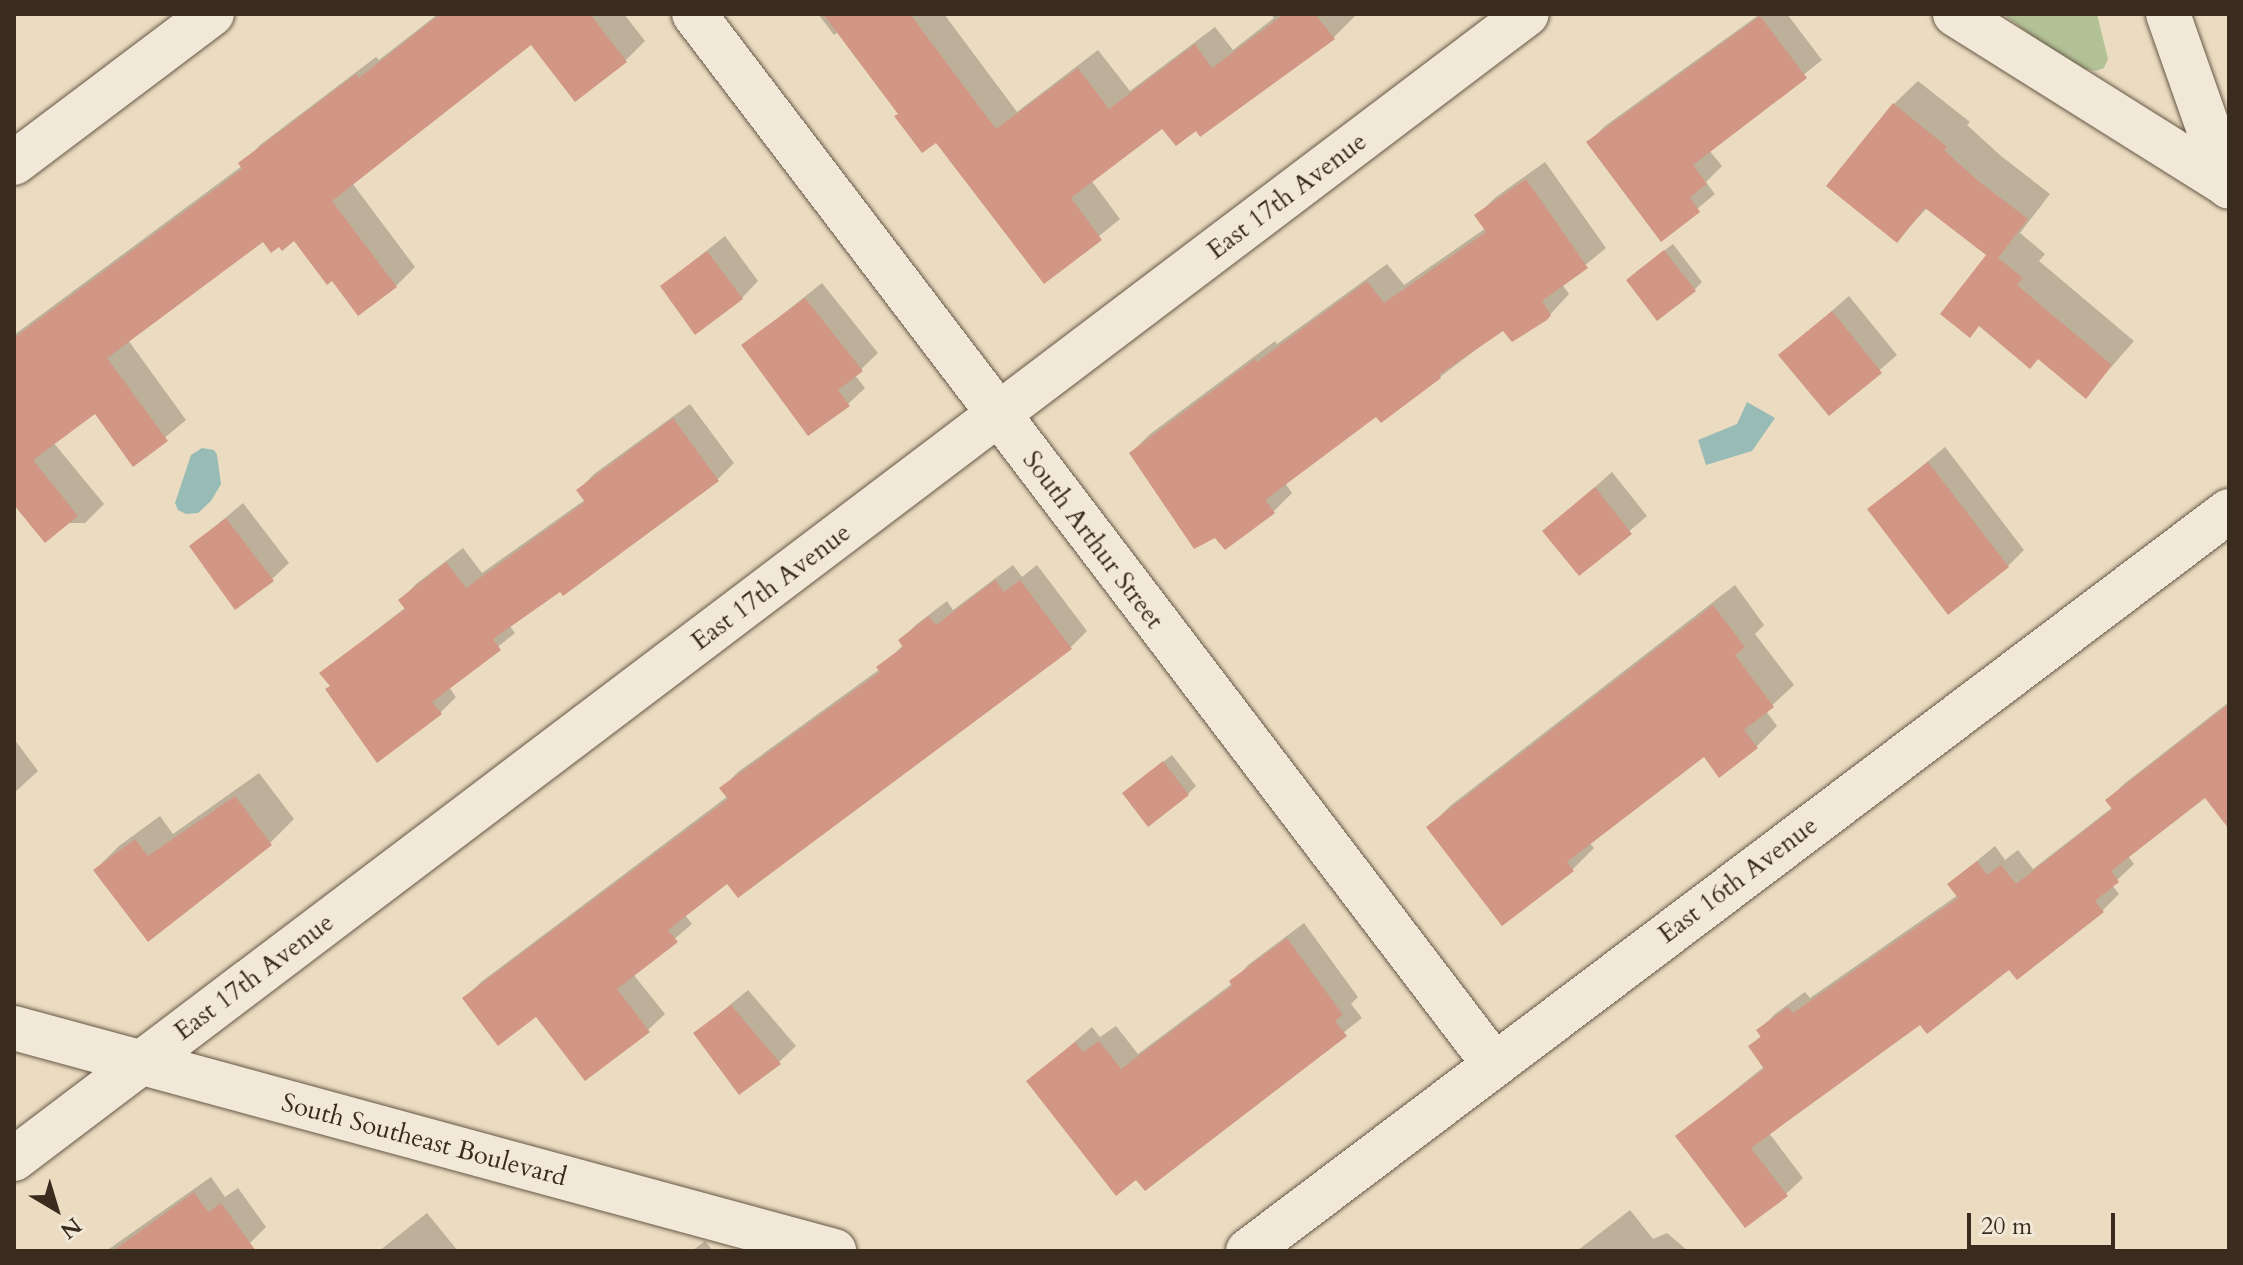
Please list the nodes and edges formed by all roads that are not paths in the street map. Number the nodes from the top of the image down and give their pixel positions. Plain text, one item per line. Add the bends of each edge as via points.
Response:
1 (212, 14) edge
2 (694, 14) edge
3 (1527, 14) edge
4 (1955, 14) edge
5 (2168, 14) edge
6 (14, 163) edge
7 (2229, 187) edge
8 (998, 416) junction
9 (2229, 511) edge
10 (14, 1028) edge
11 (139, 1064) junction
12 (1494, 1064) junction
13 (14, 1159) edge
14 (834, 1251) edge
15 (1248, 1251) edge

1 - 6 street
2 - 8 street, South Arthur Street
3 - 8 street, East 17th Avenue
4 - 7 street
5 - 7 street
8 - 11 street, East 17th Avenue
8 - 12 street, South Arthur Street
9 - 12 street, East 16th Avenue
10 - 11 street, South Southeast Boulevard
11 - 13 street, East 17th Avenue
11 - 14 street, South Southeast Boulevard
12 - 15 street, East 16th Avenue

